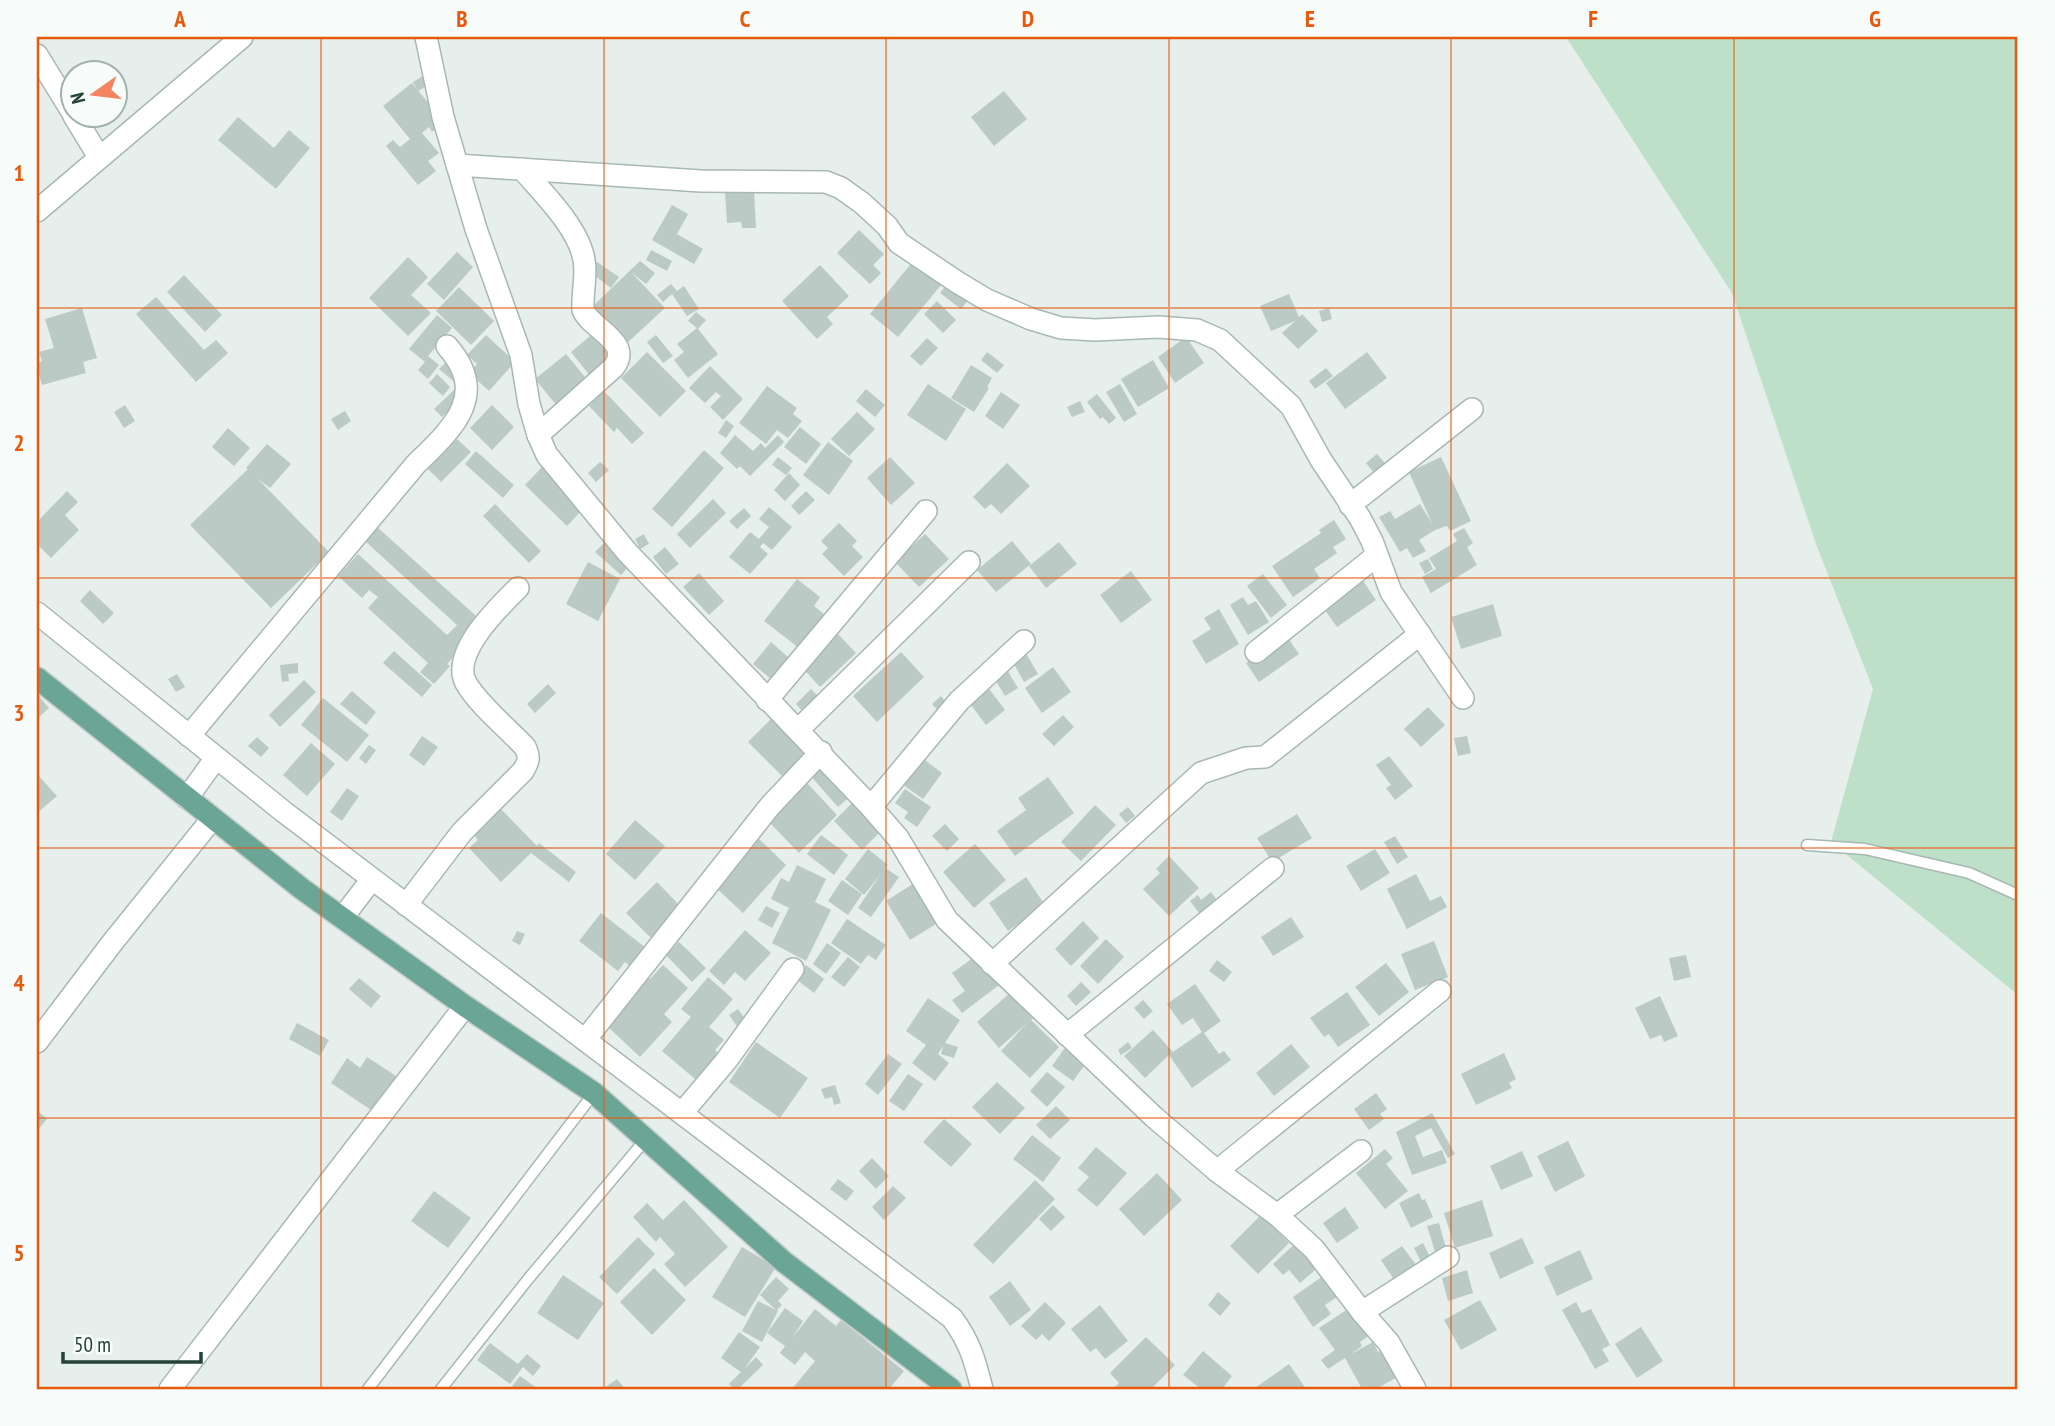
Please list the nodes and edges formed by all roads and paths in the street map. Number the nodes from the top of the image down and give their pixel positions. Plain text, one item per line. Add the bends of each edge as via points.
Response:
1 (242, 37) edge
2 (426, 37) edge
3 (37, 55) edge
4 (60, 92) edge
5 (83, 130) edge
6 (99, 156) junction
7 (457, 165) junction
8 (522, 169) junction
9 (37, 211) edge
10 (447, 346) dead end
11 (1472, 410) dead end
12 (538, 435) junction
13 (1350, 505) junction
14 (926, 511) dead end
15 (1376, 556) junction
16 (969, 562) dead end
17 (518, 588) dead end
18 (37, 613) edge
19 (1420, 634) junction
20 (1024, 641) dead end
21 (1256, 652) dead end
22 (37, 678) edge
23 (1463, 698) dead end
24 (768, 700) junction
25 (799, 729) junction
26 (189, 736) junction
27 (821, 752) junction
28 (216, 758) junction
29 (187, 798) junction
30 (871, 807) junction
31 (212, 819) junction
32 (1807, 845) dead end
33 (1273, 868) dead end
34 (372, 879) junction
35 (2018, 895) edge
36 (406, 905) junction
37 (343, 916) junction
38 (992, 964) junction
39 (793, 969) dead end
40 (1440, 991) dead end
41 (465, 1006) junction
42 (1067, 1035) junction
43 (585, 1040) junction
44 (37, 1042) edge
45 (594, 1094) junction
46 (682, 1113) junction
47 (646, 1139) junction
48 (1361, 1151) dead end
49 (1217, 1171) junction
50 (1277, 1215) junction
51 (1448, 1257) dead end
52 (1362, 1312) junction
53 (170, 1389) edge
54 (368, 1389) edge
55 (441, 1389) edge
56 (951, 1389) edge
57 (982, 1389) edge
58 (1415, 1389) edge

1 - 6 street
2 - 7 street
3 - 4 street
5 - 6 street
6 - 9 street
7 - 8 street
7 - 12 street via 521,355
8 - 12 street via 553,204 582,251 583,310 611,337 619,354 614,367
8 - 13 street via 722,182 826,182 862,203 899,243 957,282 1031,319 1061,328 1158,327 1209,334 1292,406
10 - 26 street via 466,377 461,414
11 - 13 street
12 - 24 street via 555,465 627,552
13 - 15 street
14 - 24 street
15 - 19 street via 1391,592
15 - 21 street
16 - 25 street
17 - 36 street via 484,623 462,668 476,696 525,747 528,762 462,832
18 - 26 street
19 - 23 street
19 - 38 street via 1265,757 1246,758 1201,773
20 - 30 street via 959,701
22 - 29 main road
24 - 25 street
25 - 27 street
26 - 28 street
27 - 30 street
27 - 43 street via 770,806
28 - 29 street
28 - 34 street
29 - 31 main road
30 - 38 street via 898,838 947,920
31 - 37 main road
31 - 44 street
32 - 35 lane via 1865,849 1969,873
33 - 42 street
34 - 36 street
34 - 37 street
36 - 43 street
37 - 41 main road
38 - 42 street
39 - 46 street
40 - 49 street
41 - 45 main road
41 - 53 street
42 - 49 street
43 - 46 street
45 - 47 main road
45 - 54 lane
46 - 57 street via 952,1318 975,1358
47 - 55 lane
47 - 56 main road via 784,1262
48 - 50 street
49 - 50 street
50 - 52 street via 1314,1249
51 - 52 street
52 - 58 street via 1389,1343

